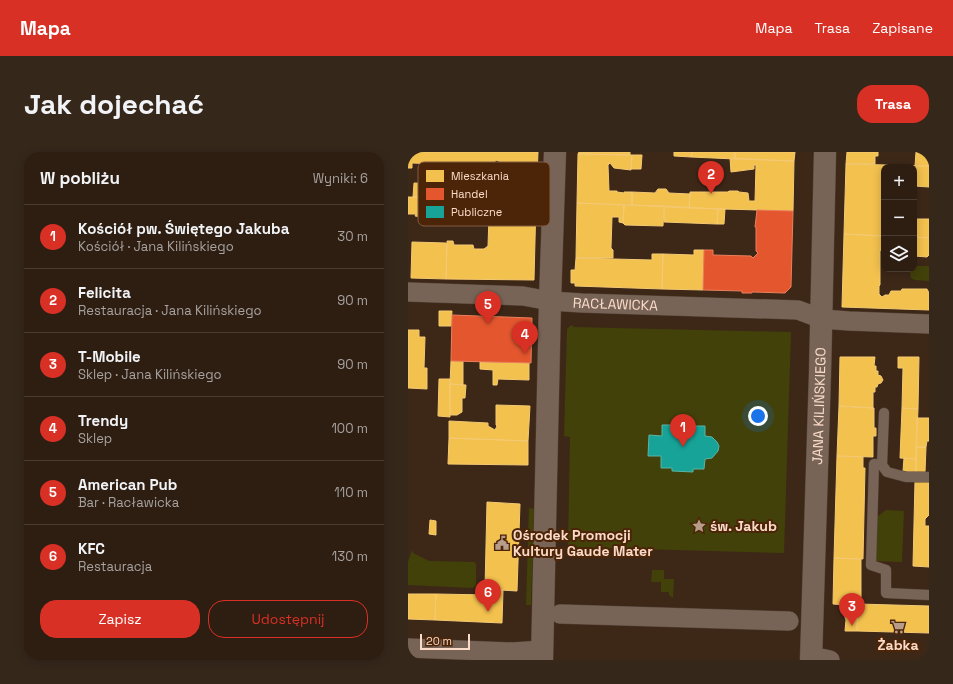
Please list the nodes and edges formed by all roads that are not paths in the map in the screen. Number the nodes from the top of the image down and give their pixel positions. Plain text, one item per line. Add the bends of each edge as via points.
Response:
1 (555, 152) edge
2 (825, 152) edge
3 (408, 292) edge
4 (550, 301) junction
5 (822, 319) junction
6 (929, 324) edge
7 (884, 413) dead end
8 (882, 465) junction
9 (929, 477) edge
10 (929, 595) edge
11 (560, 614) dead end
12 (789, 621) dead end
13 (408, 648) edge
14 (542, 655) edge
15 (817, 659) edge

1 - 4 street
2 - 5 street, JANA KILIŃSKIEGO
3 - 4 street, RACŁAWICKA via 523,296
4 - 5 street, RACŁAWICKA via 798,310
4 - 14 street
5 - 6 street, RACŁAWICKA
5 - 15 street, JANA KILIŃSKIEGO
7 - 8 lane
8 - 9 lane via 887,472 906,477
8 - 10 lane via 874,464 871,565 886,570 886,593
11 - 12 street
13 - 14 street

